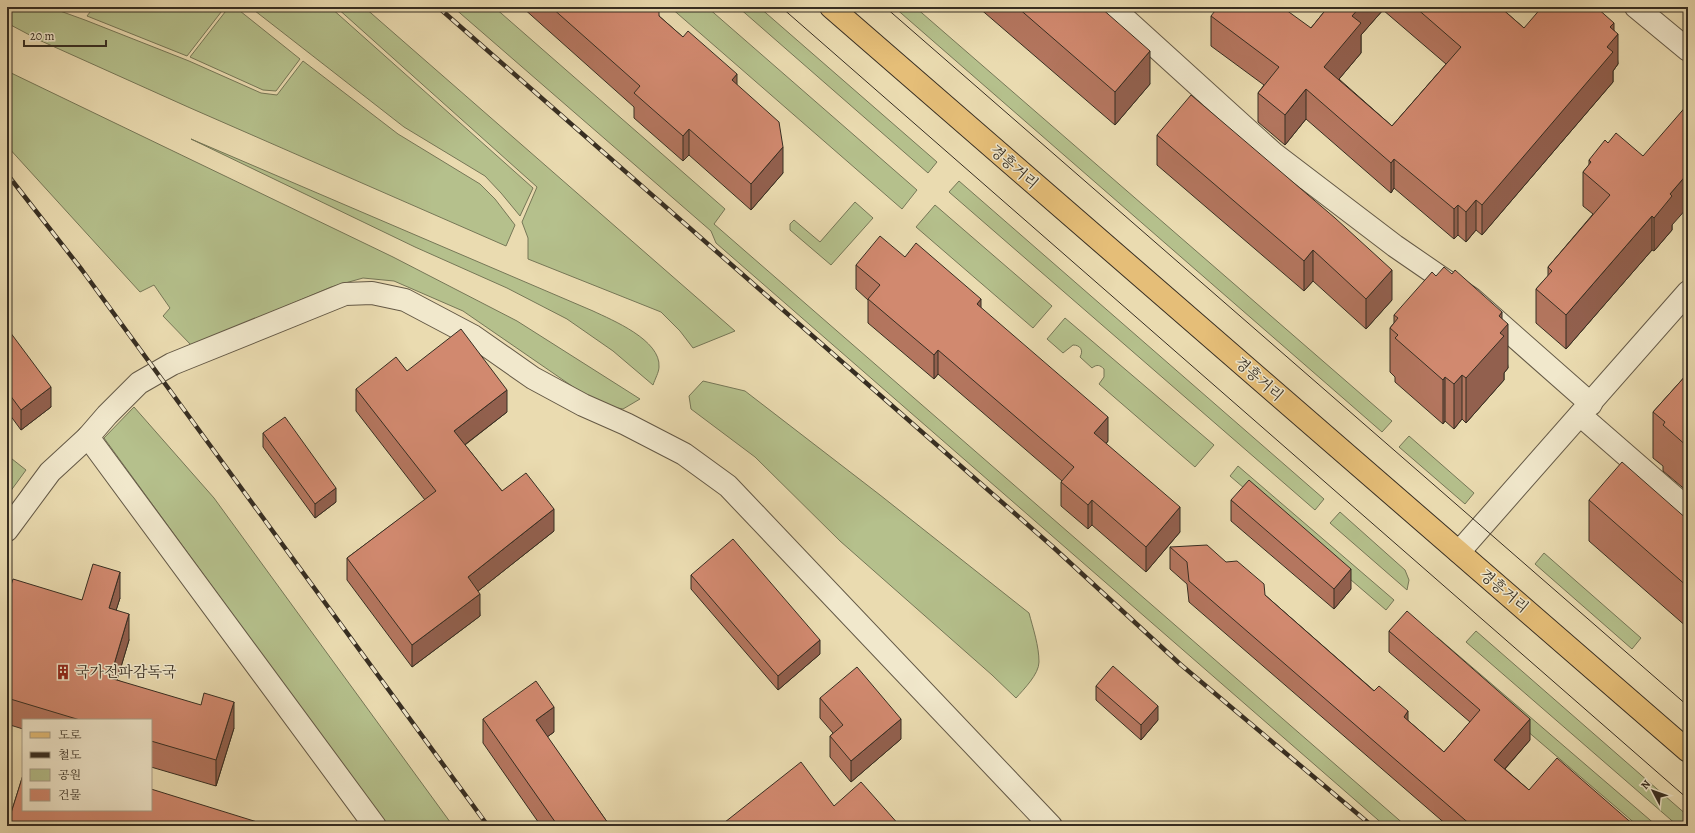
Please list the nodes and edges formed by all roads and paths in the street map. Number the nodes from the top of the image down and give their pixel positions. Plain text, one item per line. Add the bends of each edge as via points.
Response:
1 (831, 7) edge
2 (1112, 7) edge
3 (1636, 7) edge
4 (1688, 50) edge
5 (1688, 292) edge
6 (1585, 410) junction
7 (88, 437) junction
8 (1688, 509) edge
9 (7, 530) edge
10 (1458, 552) junction
11 (1688, 751) edge
12 (375, 826) edge
13 (1050, 826) edge

1 - 10 main road, 경흥거리
2 - 6 street via 1274,153 1395,246 1472,299
3 - 4 street
5 - 6 street
6 - 8 street
6 - 10 street
7 - 9 street via 50,472
7 - 12 street
7 - 13 street via 139,383 172,364 346,294 372,293 405,300 473,336 533,378 684,454 728,486
10 - 11 main road, 경흥거리

